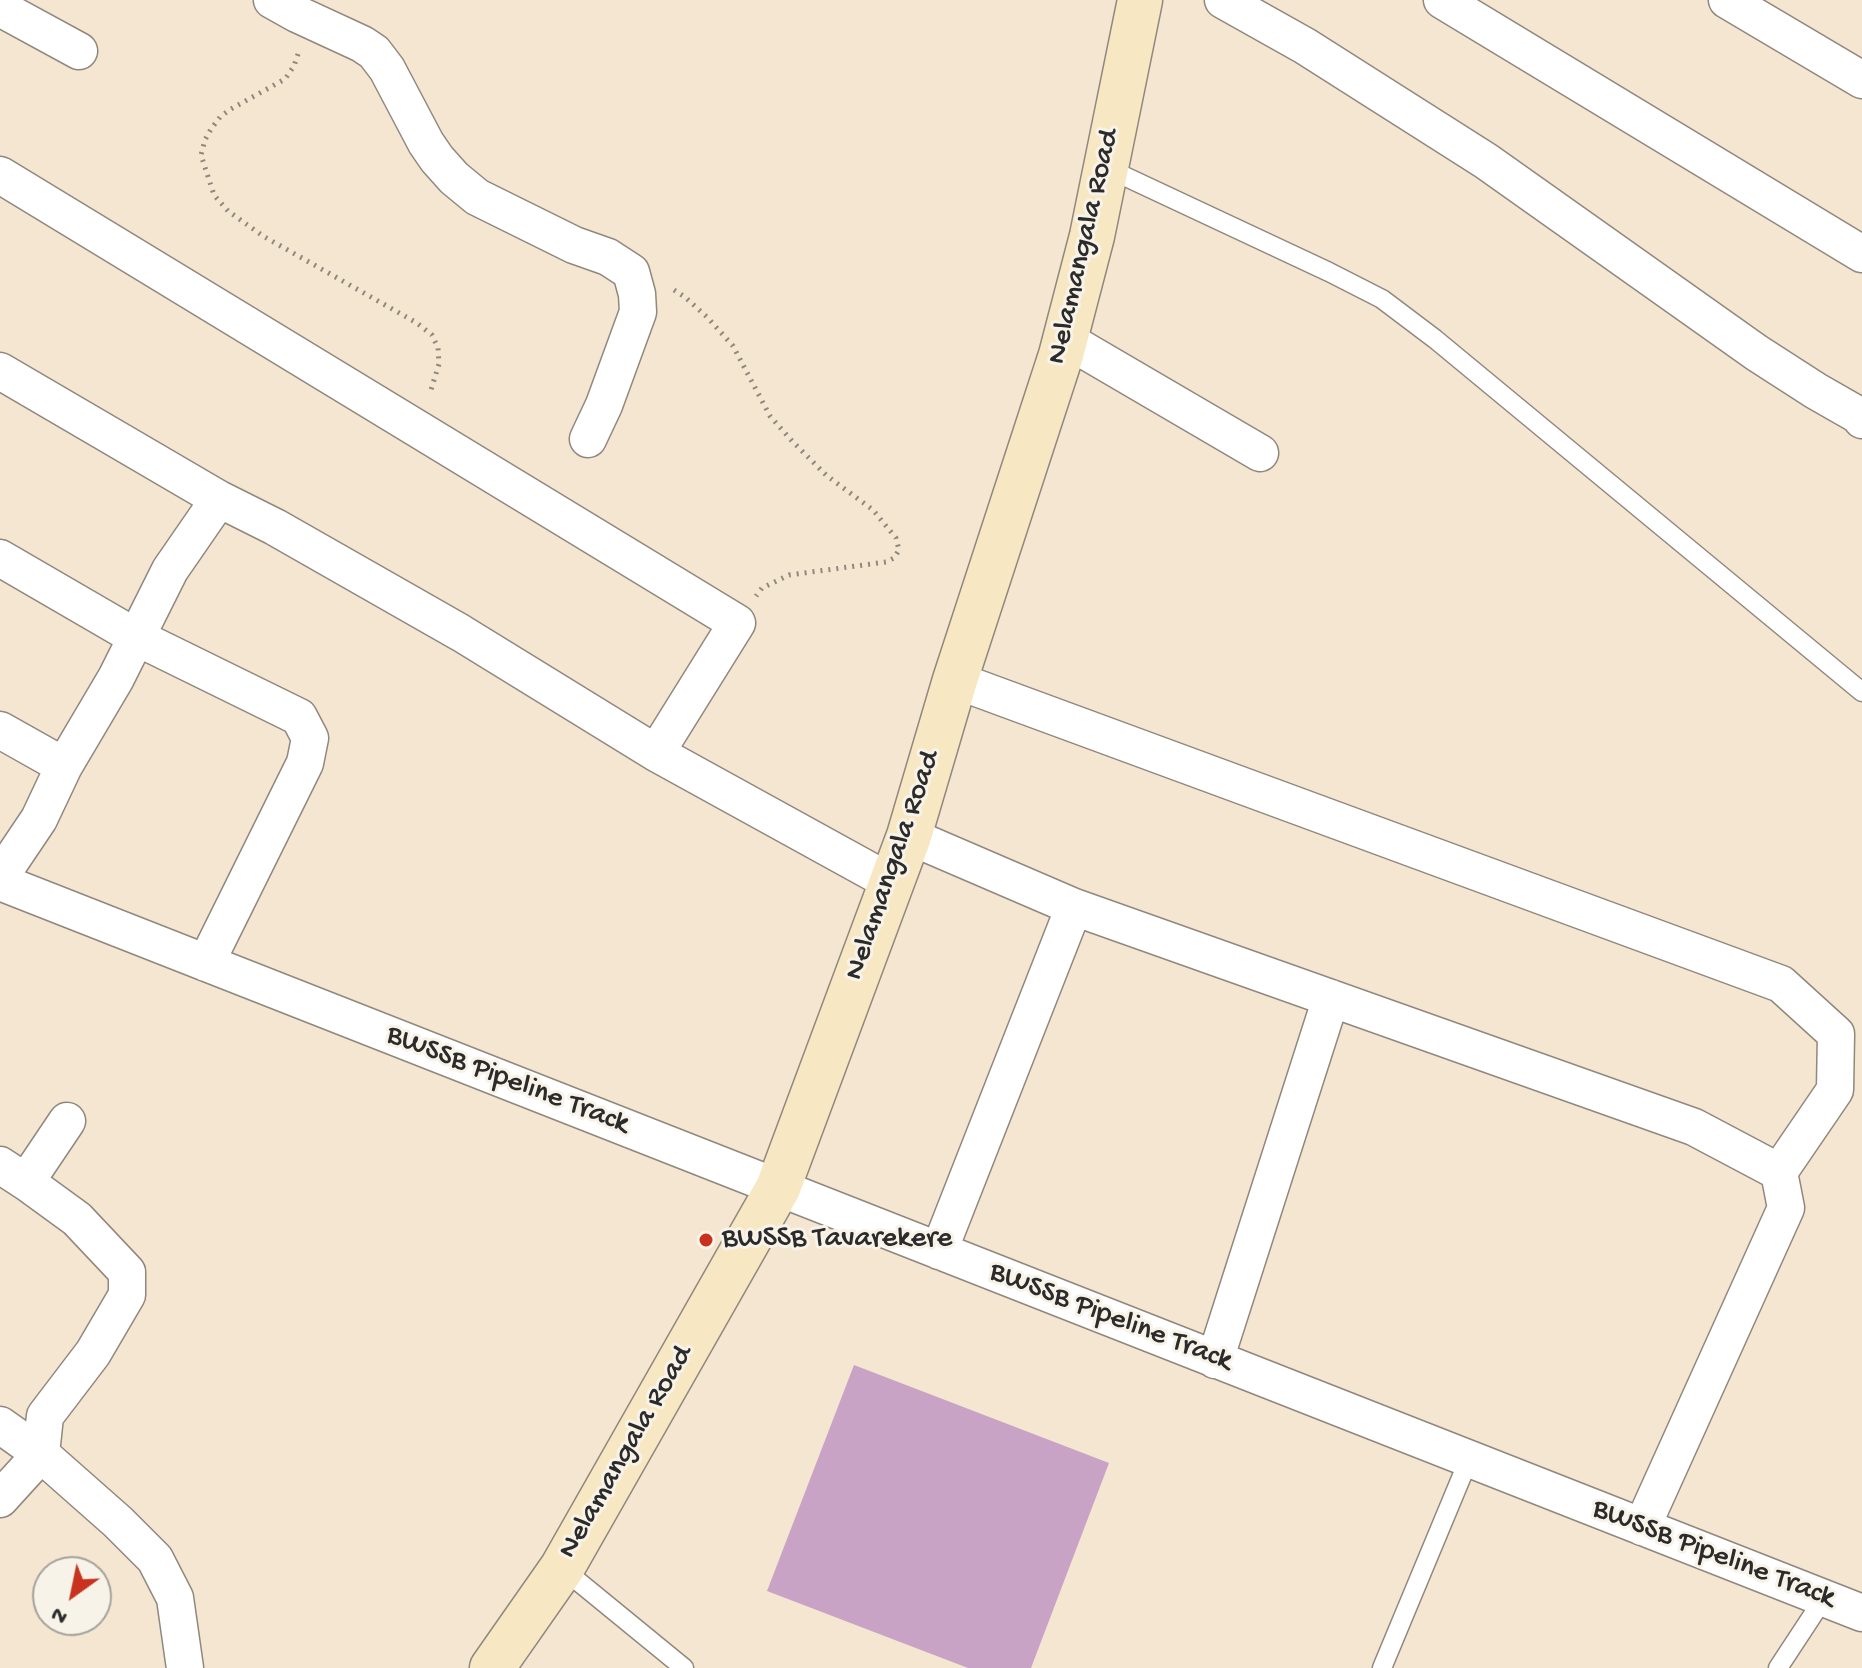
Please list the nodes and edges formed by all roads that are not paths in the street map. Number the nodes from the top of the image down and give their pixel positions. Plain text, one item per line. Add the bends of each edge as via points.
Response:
1 (1140, 0) edge
2 (1223, 0) edge
3 (1442, 0) edge
4 (1727, 0) edge
5 (284, 7) edge
6 (0, 8) edge
7 (79, 51) dead end
8 (1862, 80) edge
9 (1106, 168) junction
10 (0, 175) edge
11 (1862, 254) edge
12 (1065, 339) junction
13 (0, 371) edge
14 (1862, 420) edge
15 (588, 439) dead end
16 (1260, 453) dead end
17 (219, 499) junction
18 (0, 558) edge
19 (136, 637) junction
20 (955, 680) junction
21 (1862, 692) edge
22 (0, 730) edge
23 (656, 753) junction
24 (64, 766) junction
25 (909, 836) junction
26 (0, 880) edge
27 (892, 883) junction
28 (1074, 907) junction
29 (206, 963) junction
30 (1331, 998) junction
31 (67, 1121) dead end
32 (1779, 1172) junction
33 (15, 1174) edge
34 (778, 1188) junction
35 (939, 1251) junction
36 (1215, 1360) junction
37 (0, 1425) edge
38 (41, 1454) junction
39 (1469, 1459) junction
40 (0, 1499) edge
41 (1642, 1527) junction
42 (562, 1568) junction
43 (1824, 1598) junction
44 (1862, 1613) edge
45 (185, 1668) edge
46 (492, 1668) edge
47 (684, 1668) edge
48 (1382, 1668) edge
49 (1778, 1668) edge

1 - 9 main road, Nelamangala Road
2 - 14 street via 1486,161 1757,353
3 - 11 street
4 - 8 street
5 - 15 street via 374,52 431,151 477,197 631,272 638,312
6 - 7 street
9 - 12 main road, Nelamangala Road
9 - 21 lane via 1382,299
10 - 23 street via 737,623
12 - 16 street
12 - 20 main road, Nelamangala Road
13 - 17 street
17 - 19 street via 170,570
17 - 23 street via 435,618
18 - 19 street
19 - 24 street
19 - 29 street via 299,717 310,738 305,763
20 - 25 main road, Nelamangala Road
20 - 32 street via 1781,984 1836,1034 1835,1090
22 - 24 street
23 - 27 street
24 - 26 street via 39,819
25 - 27 main road, Nelamangala Road
25 - 28 street
26 - 29 street, BWSSB Pipeline Track
27 - 34 main road, Nelamangala Road
28 - 30 street
28 - 35 street
29 - 34 street, BWSSB Pipeline Track
30 - 32 street via 1694,1127
30 - 36 street
31 - 33 street via 32,1173
32 - 41 street via 1786,1208
33 - 38 street via 77,1219 127,1272 127,1295 118,1311 45,1416
34 - 35 street, BWSSB Pipeline Track
34 - 42 main road, Nelamangala Road
35 - 36 street, BWSSB Pipeline Track
36 - 39 street, BWSSB Pipeline Track
37 - 38 street
38 - 40 street
38 - 45 street via 155,1559 175,1598
39 - 41 street, BWSSB Pipeline Track
39 - 48 lane
41 - 43 street, BWSSB Pipeline Track
42 - 46 main road, Nelamangala Road
42 - 47 lane
43 - 44 street, BWSSB Pipeline Track
43 - 49 lane

